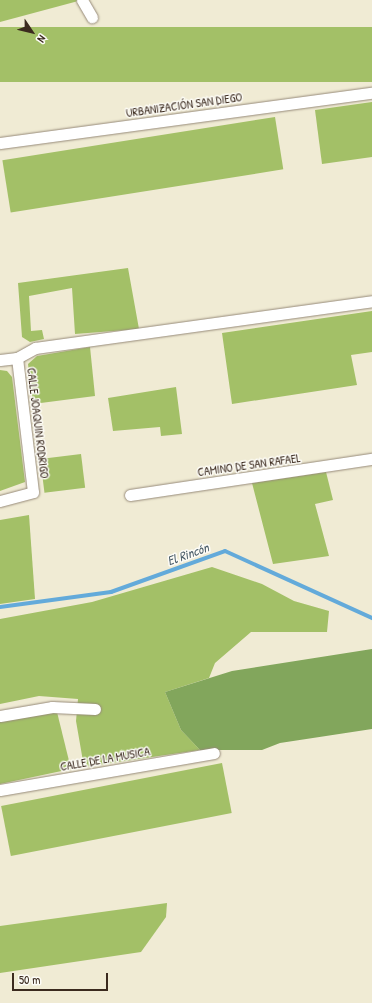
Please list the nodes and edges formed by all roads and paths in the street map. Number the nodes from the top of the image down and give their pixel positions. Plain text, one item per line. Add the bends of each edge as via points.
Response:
1 (82, 0) edge
2 (92, 16) dead end
3 (372, 93) edge
4 (0, 143) edge
5 (372, 301) edge
6 (17, 358) junction
7 (0, 360) edge
8 (372, 458) edge
9 (130, 495) dead end
10 (0, 501) edge
11 (95, 709) dead end
12 (0, 716) edge
13 (214, 753) dead end
14 (0, 790) edge

1 - 2 street
3 - 4 street, URBANIZACIÓN SAN DIEGO
5 - 6 street via 35,348
6 - 7 street
6 - 10 street, CALLE JOAQUIN RODRIGO via 33,492
8 - 9 street, CAMINO DE SAN RAFAEL
11 - 12 street via 52,707
13 - 14 street, CALLE DE LA MUSICA

